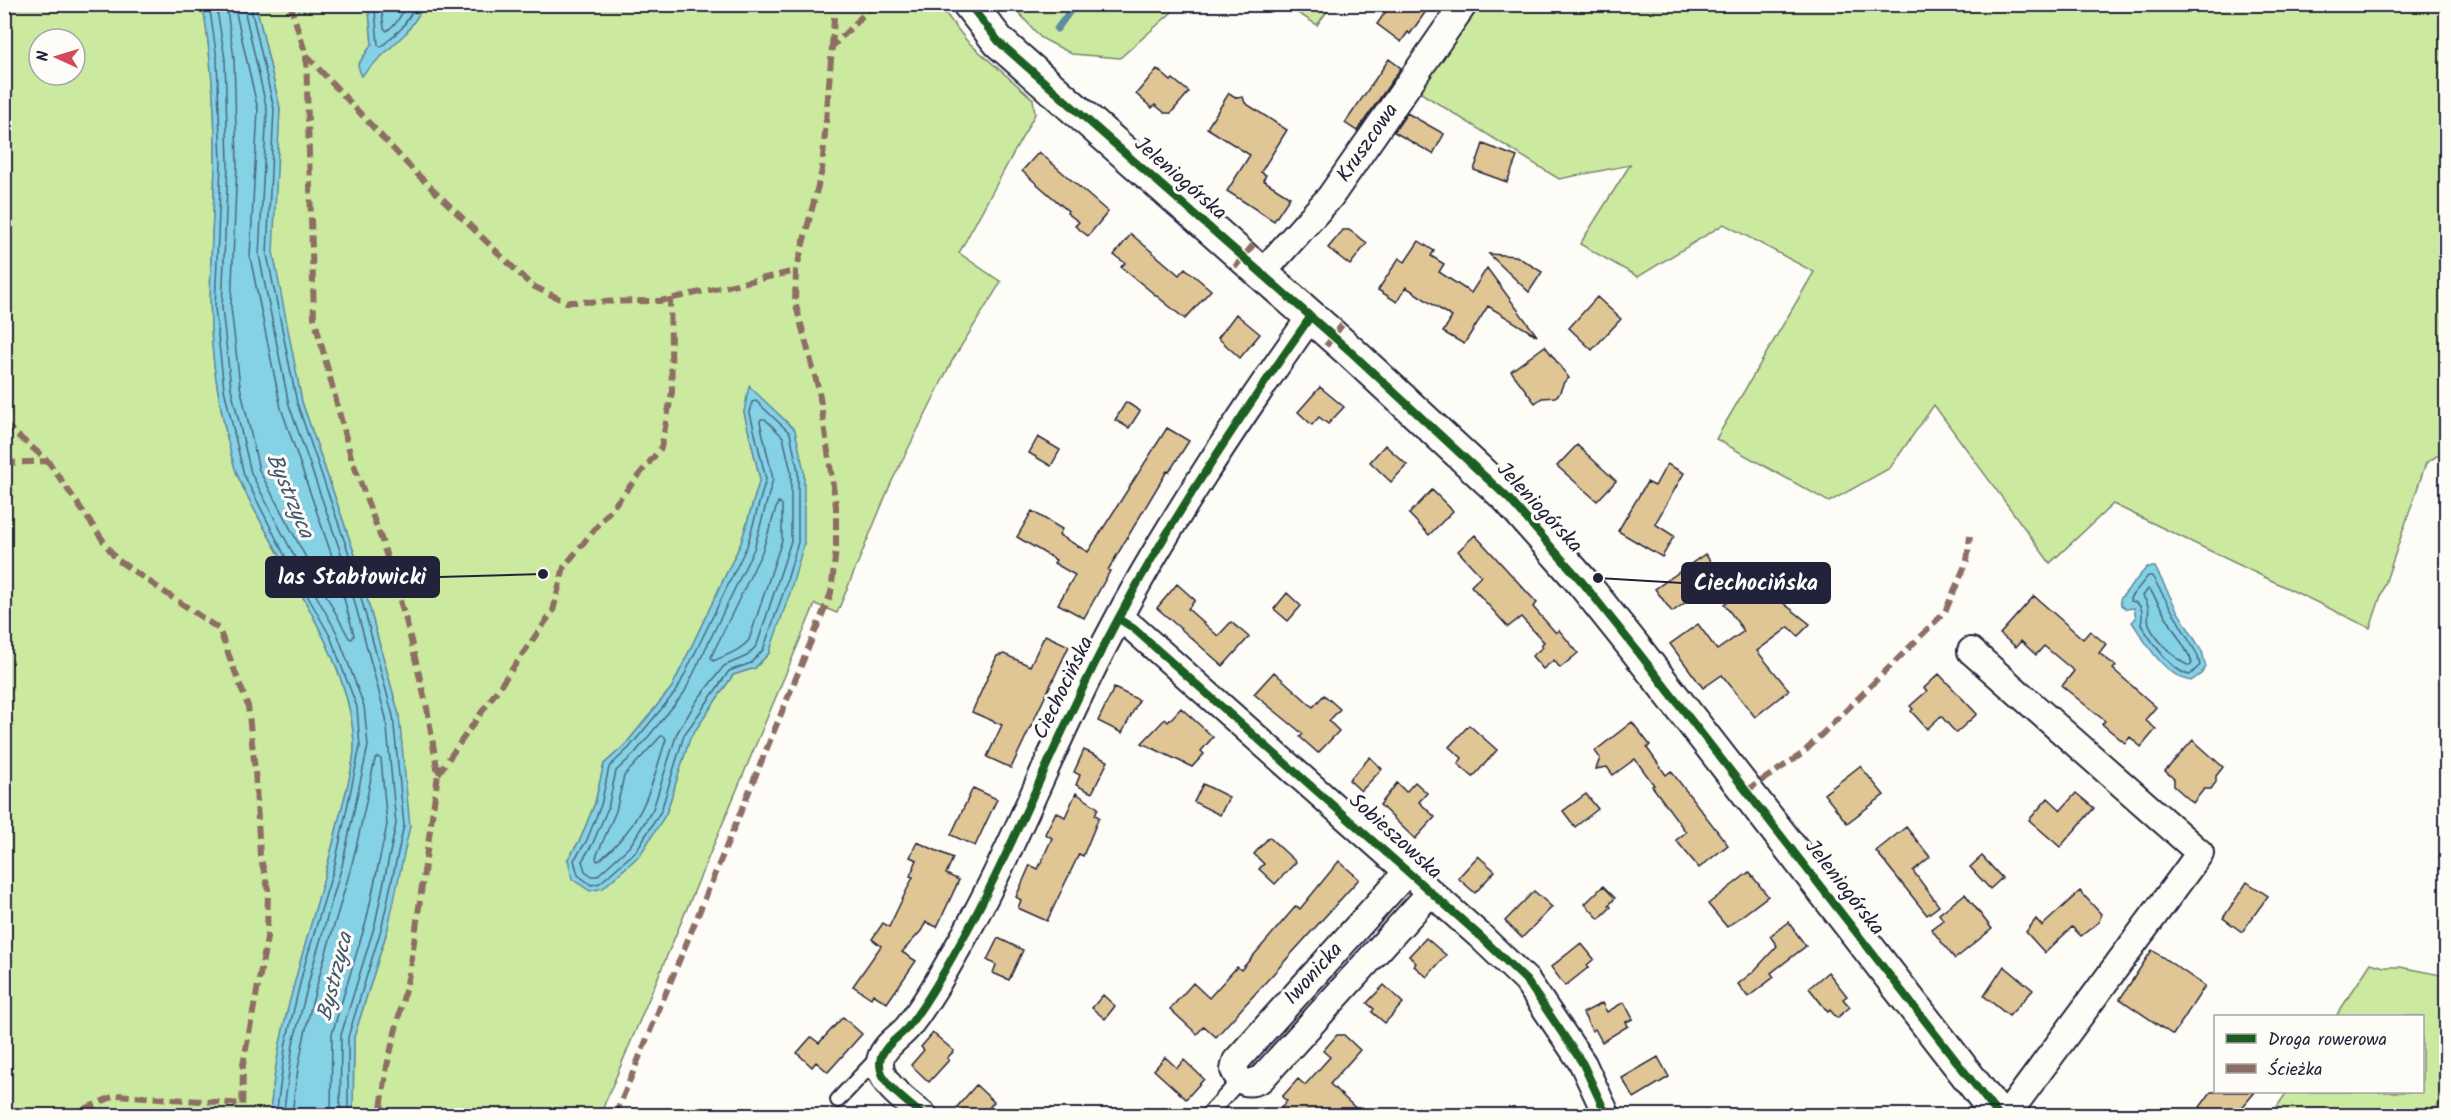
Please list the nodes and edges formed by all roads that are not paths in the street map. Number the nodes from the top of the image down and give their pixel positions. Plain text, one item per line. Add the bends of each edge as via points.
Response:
1 (969, 4) edge
2 (1464, 4) edge
3 (1261, 274) junction
4 (1311, 316) junction
5 (1119, 619) junction
6 (1971, 651) dead end
7 (1407, 872) junction
8 (1430, 892) junction
9 (879, 1061) junction
10 (1240, 1080) junction
11 (838, 1100) dead end
12 (924, 1116) edge
13 (1207, 1116) edge
14 (1607, 1116) edge
15 (1999, 1116) edge
16 (2006, 1116) edge

1 - 3 street, Jeleniogórska via 999,42
2 - 3 street, Kruszcowa via 1330,196
3 - 4 street, Jeleniogórska
4 - 5 street, Ciechocińska via 1211,465
4 - 15 street, Jeleniogórska via 1509,499 1583,583
5 - 7 street, Sobieszowska
5 - 9 street, Ciechocińska via 972,923 908,1027
6 - 16 street via 2200,853
7 - 8 street, Sobieszowska
7 - 10 street, Iwonicka via 1236,1061 1234,1070
8 - 10 street, Iwonicka via 1262,1079 1253,1083
8 - 14 street, Sobieszowska via 1527,981 1583,1064
9 - 11 lane
9 - 12 street via 890,1085
10 - 13 lane

